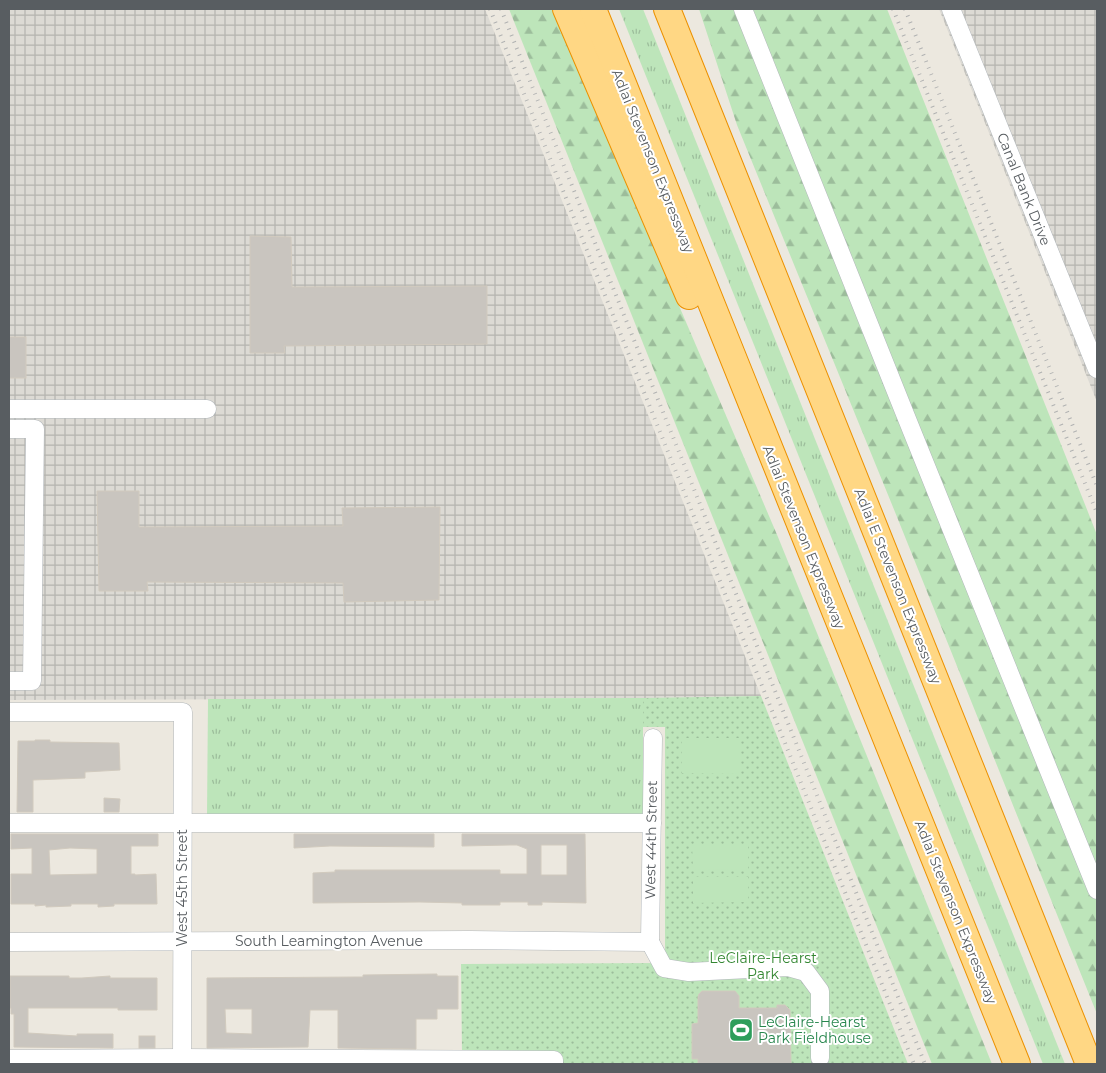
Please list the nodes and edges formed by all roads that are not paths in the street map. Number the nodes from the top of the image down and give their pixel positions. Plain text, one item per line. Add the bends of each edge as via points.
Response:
1 (566, 9) edge
2 (592, 9) edge
3 (667, 9) edge
4 (680, 9) edge
5 (743, 9) edge
6 (951, 9) edge
7 (707, 107) junction
8 (1097, 369) edge
9 (207, 409) dead end
10 (9, 410) edge
11 (9, 429) edge
12 (774, 461) junction
13 (9, 681) edge
14 (9, 712) edge
15 (653, 738) dead end
16 (9, 823) edge
17 (182, 823) junction
18 (652, 823) junction
19 (1097, 890) edge
20 (9, 942) edge
21 (650, 942) junction
22 (182, 943) junction
23 (820, 1058) dead end
24 (9, 1059) edge
25 (182, 1061) edge
26 (554, 1064) edge
27 (1017, 1064) edge
28 (1089, 1064) edge

1 - 12 highway via 696,313
2 - 12 highway, Adlai Stevenson Expressway
3 - 7 highway
4 - 7 highway
5 - 19 street
6 - 8 street, Canal Bank Drive
7 - 28 highway, Adlai E Stevenson Expressway
9 - 10 street
11 - 13 street via 35,429 35,467 32,681
12 - 27 highway, Adlai Stevenson Expressway
14 - 17 street, West 45th Street via 183,712
15 - 18 street, West 44th Street
16 - 17 street
17 - 18 street
17 - 22 street, West 45th Street
18 - 21 street, West 44th Street
20 - 22 street, South Leamington Avenue
21 - 22 street, South Leamington Avenue
21 - 23 street via 664,968 690,972 788,967 806,972 820,991
22 - 25 street, West 45th Street
24 - 25 street
25 - 26 street via 554,1060

